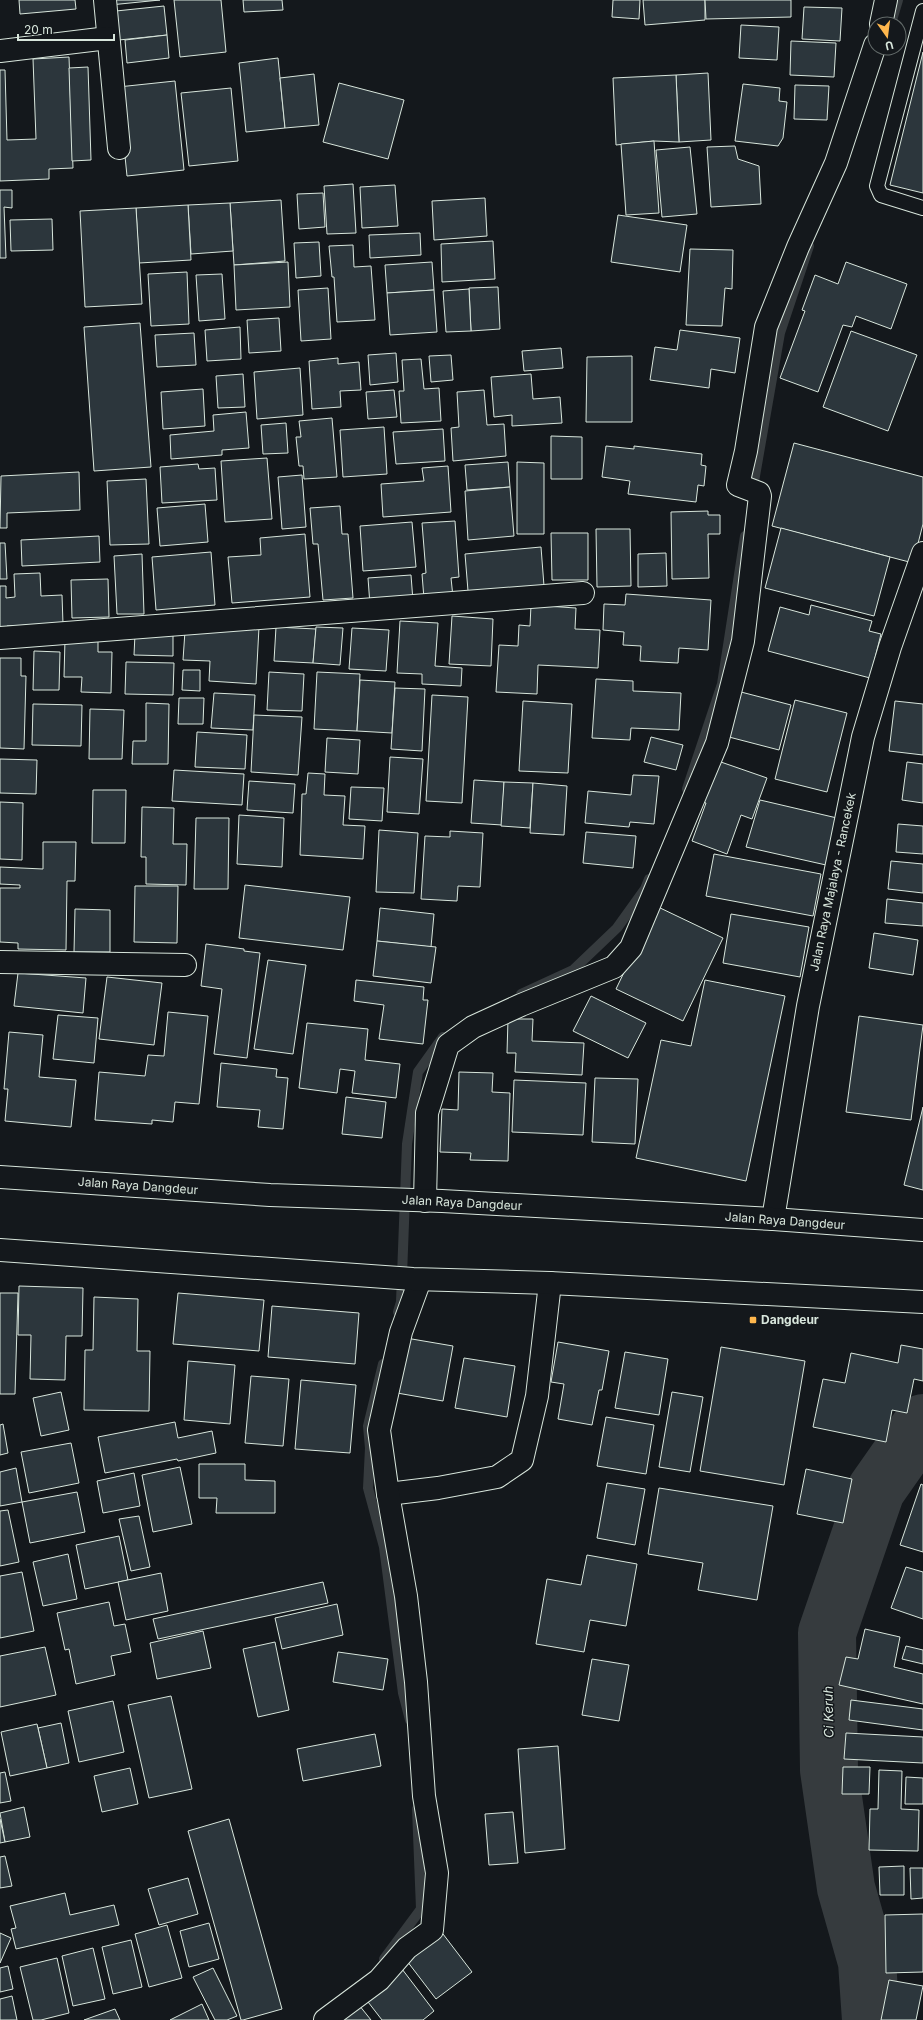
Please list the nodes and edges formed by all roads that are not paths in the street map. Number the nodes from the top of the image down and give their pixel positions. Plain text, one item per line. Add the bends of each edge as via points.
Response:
1 (105, 0) edge
2 (886, 0) edge
3 (923, 11) edge
4 (883, 16) edge
5 (108, 38) junction
6 (0, 51) edge
7 (871, 56) edge
8 (119, 148) dead end
9 (923, 208) edge
10 (923, 553) edge
11 (583, 594) dead end
12 (0, 638) edge
13 (0, 962) edge
14 (184, 965) dead end
15 (0, 1177) edge
16 (419, 1201) junction
17 (773, 1219) junction
18 (923, 1230) edge
19 (0, 1250) edge
20 (416, 1280) junction
21 (550, 1283) junction
22 (923, 1302) edge
23 (388, 1494) junction
24 (325, 2020) edge

1 - 5 main road
2 - 4 main road
3 - 9 lane via 877,186 881,195
5 - 6 main road
5 - 8 main road
7 - 16 main road via 836,163 766,327 738,485 760,496 743,641 717,743 631,948 614,967 473,1027 448,1044 427,1113
10 - 17 main road, Jalan Raya Majalaya - Rancekek via 890,647 863,737 808,1006
11 - 12 main road
13 - 14 main road
15 - 16 main road, Jalan Raya Dangdeur via 270,1195
16 - 17 main road, Jalan Raya Dangdeur
17 - 18 main road, Jalan Raya Dangdeur
19 - 20 main road
20 - 21 main road
20 - 23 main road via 401,1332 380,1430
21 - 22 main road
21 - 23 main road via 537,1396 522,1460 498,1477
23 - 24 main road via 406,1596 416,1682 424,1796 437,1873 432,1930 407,1948 379,1980

